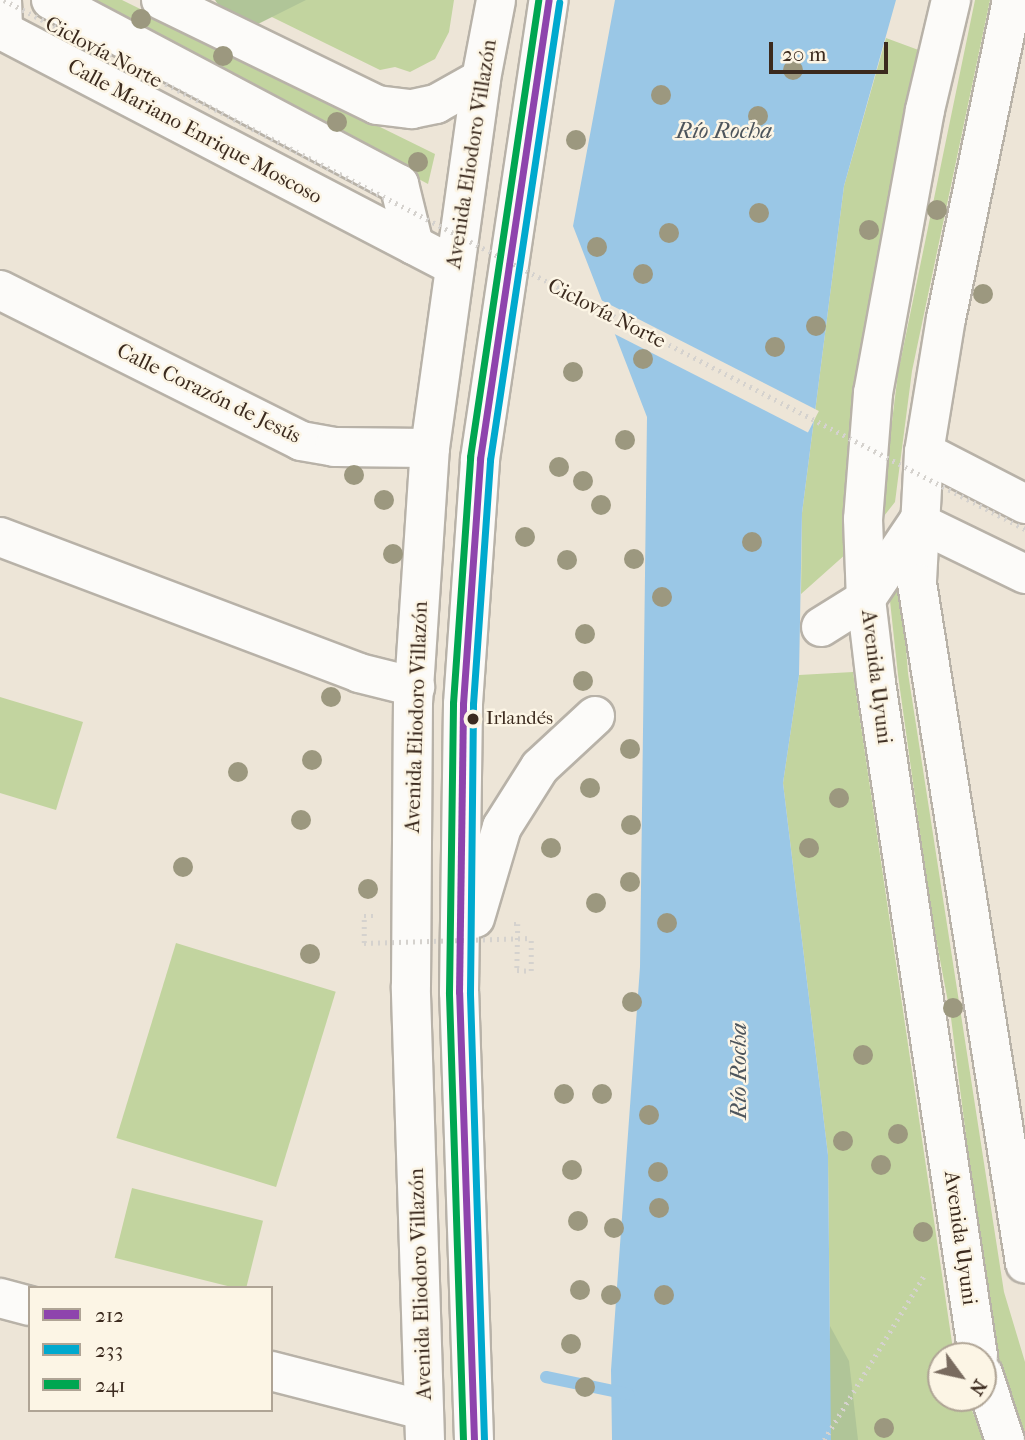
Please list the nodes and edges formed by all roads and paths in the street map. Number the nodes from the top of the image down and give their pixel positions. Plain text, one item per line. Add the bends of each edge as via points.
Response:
1 (3, 0) edge
2 (51, 0) edge
3 (161, 0) edge
4 (496, 0) edge
5 (549, 0) edge
6 (951, 0) edge
7 (1012, 0) edge
8 (481, 79) junction
9 (414, 245) junction
10 (454, 266) junction
11 (0, 290) edge
12 (430, 448) junction
13 (924, 453) junction
14 (1025, 504) edge
15 (918, 522) junction
16 (1025, 529) edge
17 (0, 537) edge
18 (1025, 574) edge
19 (866, 598) junction
20 (821, 627) dead end
21 (415, 687) junction
22 (595, 716) dead end
23 (518, 924) dead end
24 (365, 943) dead end
25 (459, 992) junction
26 (1025, 1263) edge
27 (966, 1267) junction
28 (0, 1298) edge
29 (28, 1305) edge
30 (976, 1342) edge
31 (273, 1372) edge
32 (996, 1412) edge
33 (424, 1425) edge
34 (474, 1440) edge
35 (824, 1440) edge
36 (1005, 1440) edge

1 - 9 main road, Calle Mariano Enrique Moscoso via 3,31
1 - 16 path, Ciclovía Norte, bridge
2 - 9 main road via 398,184
3 - 8 main road via 377,105 412,109 436,104
4 - 8 main road, Avenida Eliodoro Villazón
5 - 25 main road via 480,459 464,704
6 - 19 main road, Avenida Uyuni via 925,110 873,393 863,519
7 - 13 main road via 946,318
8 - 10 main road, Avenida Eliodoro Villazón
9 - 10 main road, Calle Mariano Enrique Moscoso
10 - 12 main road, Avenida Eliodoro Villazón
11 - 12 main road, Calle Corazón de Jesús via 301,441
12 - 21 main road, Avenida Eliodoro Villazón
13 - 14 main road
13 - 15 main road
15 - 18 main road
15 - 19 main road
15 - 26 main road via 917,583 928,663
17 - 21 main road via 359,673
19 - 20 main road
19 - 27 main road, Avenida Uyuni
21 - 33 main road, Avenida Eliodoro Villazón via 411,964
22 - 25 main road via 540,767 502,827 482,886
23 - 24 path, bridge via 517,970 531,971 531,938
25 - 34 main road
27 - 30 main road, Avenida Uyuni
27 - 35 path via 922,1275
28 - 29 main road
31 - 33 main road
32 - 36 main road

